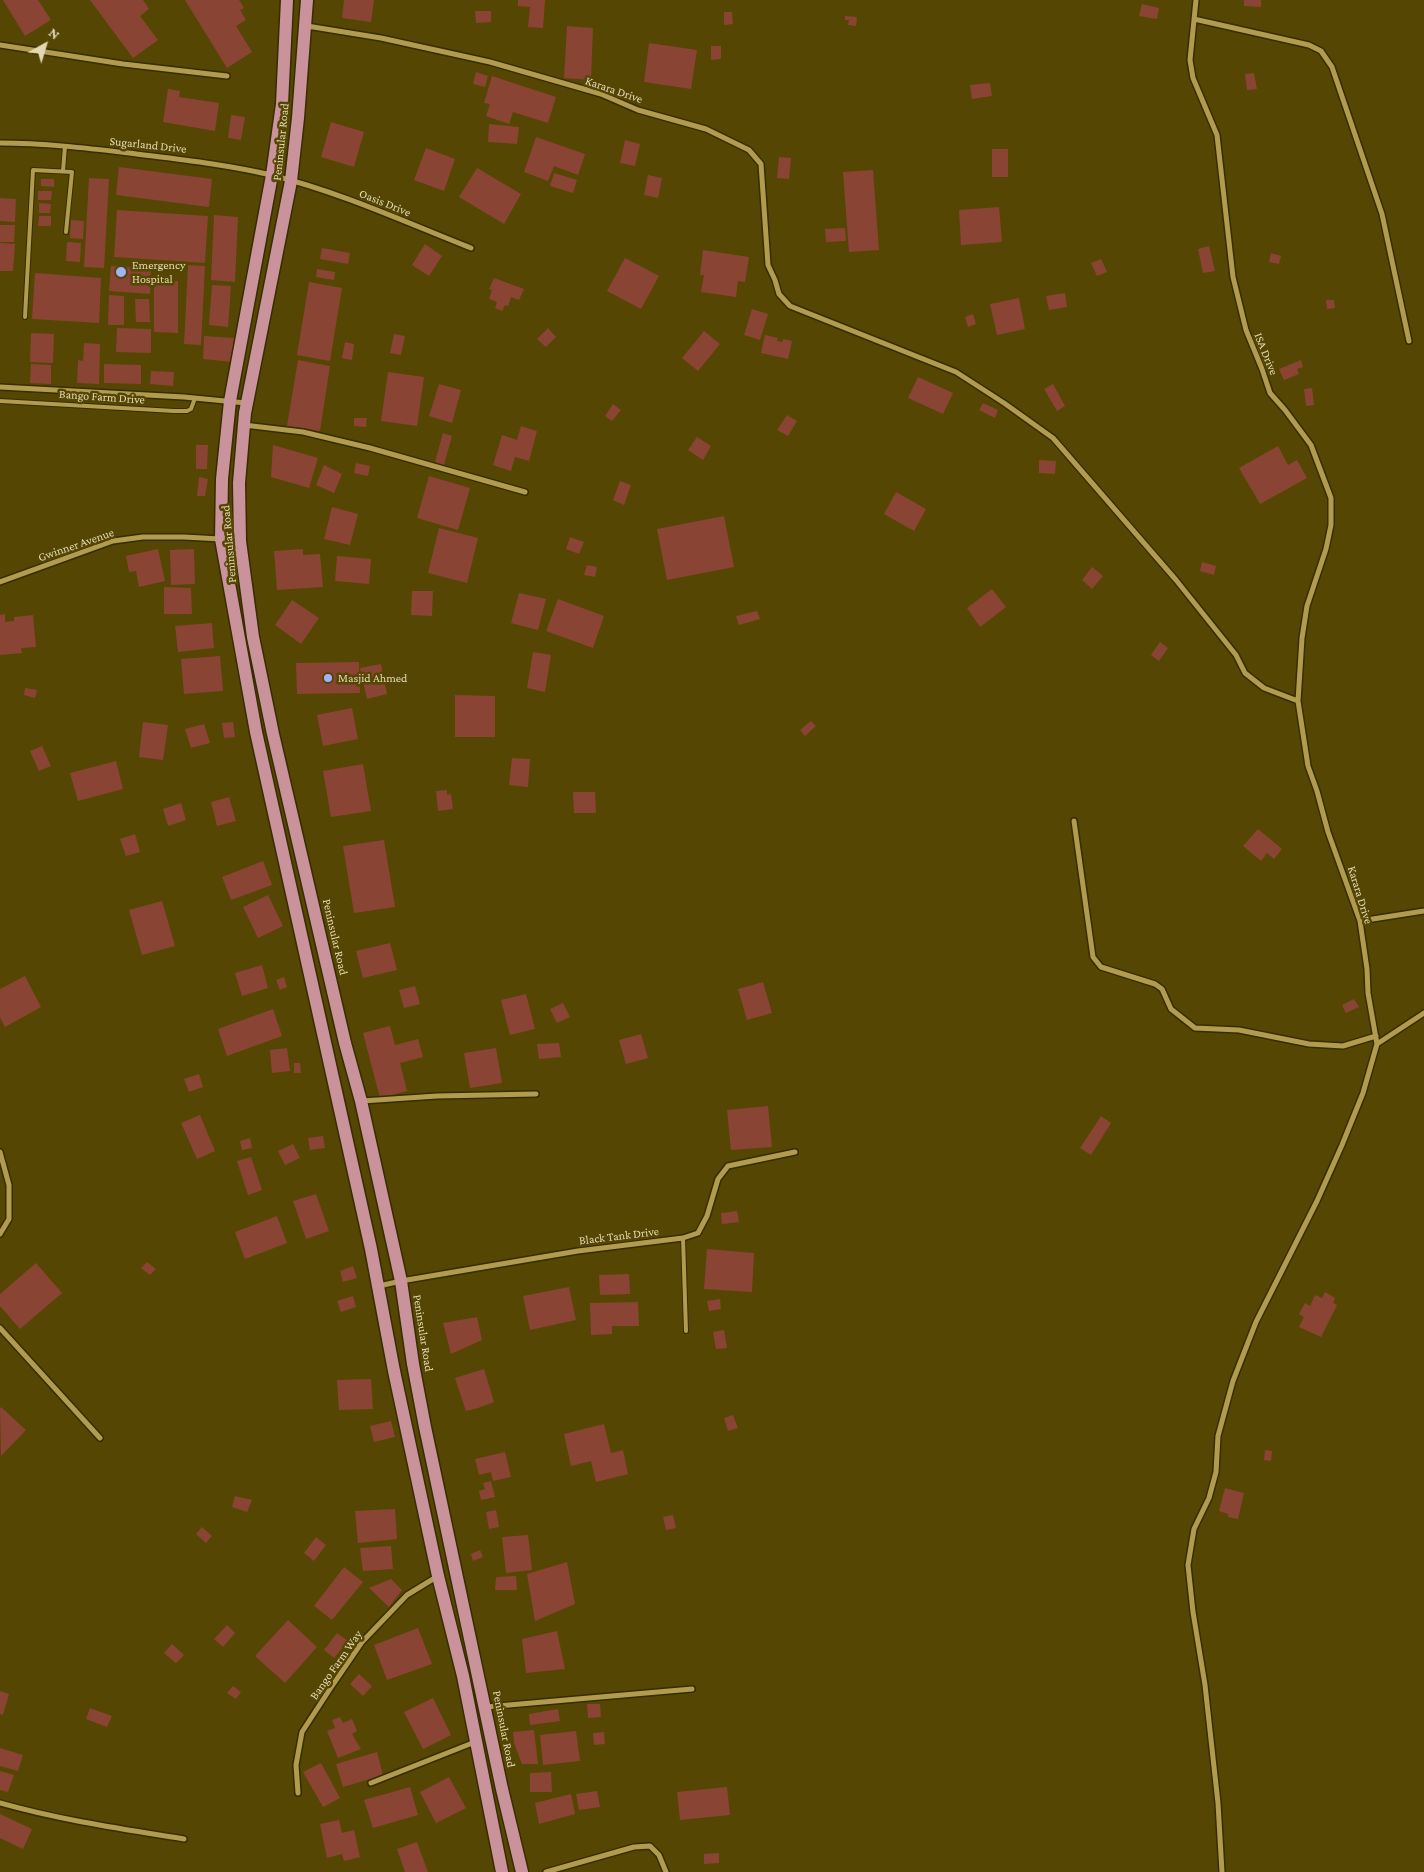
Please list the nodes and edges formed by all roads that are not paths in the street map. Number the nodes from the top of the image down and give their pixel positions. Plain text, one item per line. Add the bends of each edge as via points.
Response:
1 (287, 0) edge
2 (307, 0) edge
3 (1196, 0) edge
4 (1194, 19) junction
5 (304, 26) junction
6 (0, 45) edge
7 (227, 76) dead end
8 (0, 143) edge
9 (64, 146) junction
10 (63, 171) junction
11 (272, 175) junction
12 (291, 181) junction
13 (66, 232) dead end
14 (471, 248) dead end
15 (24, 317) dead end
16 (1409, 341) dead end
17 (0, 387) edge
18 (195, 398) junction
19 (0, 401) edge
20 (230, 401) junction
21 (246, 403) junction
22 (244, 425) junction
23 (525, 492) dead end
24 (221, 539) junction
25 (240, 541) junction
26 (0, 582) edge
27 (1298, 701) junction
28 (1074, 821) dead end
29 (1424, 911) edge
30 (1360, 921) junction
31 (1424, 1013) edge
32 (1376, 1036) junction
33 (1377, 1044) junction
34 (536, 1094) dead end
35 (361, 1101) junction
36 (0, 1152) edge
37 (795, 1152) dead end
38 (0, 1234) edge
39 (683, 1238) junction
40 (401, 1280) junction
41 (379, 1286) junction
42 (0, 1328) edge
43 (686, 1331) dead end
44 (100, 1438) dead end
45 (438, 1576) junction
46 (692, 1689) dead end
47 (486, 1707) junction
48 (476, 1742) junction
49 (371, 1783) dead end
50 (298, 1793) dead end
51 (0, 1803) edge
52 (184, 1838) dead end
53 (502, 1872) edge
54 (522, 1872) edge
55 (546, 1872) edge
56 (666, 1872) edge
57 (1222, 1872) edge

1 - 11 main road, Peninsular Road via 282,104
2 - 5 main road, Peninsular Road
3 - 4 street, ISA Drive
4 - 16 street via 1309,44 1321,51 1332,67 1382,214
4 - 27 street, ISA Drive via 1190,60 1193,78 1217,135 1233,277 1246,330 1270,393 1311,445 1331,498 1331,525 1326,550 1307,606
5 - 12 main road, Peninsular Road
5 - 27 street, Karara Drive via 381,38 490,62 706,129 750,150 761,164 768,265 779,294 790,306 956,372 1053,438 1176,580 1236,656 1245,673 1264,688
6 - 7 street
8 - 9 street, Sugarland Drive
9 - 10 lane
9 - 11 street, Sugarland Drive via 199,161
10 - 13 lane via 72,172
10 - 15 lane via 33,170
11 - 12 street, Sugarland Drive
11 - 20 main road, Peninsular Road
12 - 14 street, Oasis Drive via 372,208
12 - 21 main road, Peninsular Road
17 - 18 street
18 - 19 lane, Bango Farm Drive via 187,411
18 - 20 street
20 - 21 street
20 - 24 main road, Peninsular Road via 222,479
21 - 22 main road, Peninsular Road
22 - 23 street via 304,432
22 - 25 main road, Peninsular Road via 239,483
24 - 25 street, Gwinner Avenue
24 - 26 street, Gwinner Avenue via 143,537 113,541
24 - 41 main road, Peninsular Road via 256,732
25 - 35 main road, Peninsular Road via 253,637 273,734
27 - 30 street, Karara Drive via 1308,766
28 - 32 street via 1093,957 1101,967 1155,984 1162,989 1171,1009 1195,1028 1238,1030 1309,1044 1343,1046
29 - 30 street
30 - 32 street, Karara Drive
31 - 33 street
32 - 33 street, Karara Drive
33 - 57 street via 1363,1093 1342,1145 1268,1296 1233,1381 1218,1436 1216,1472 1209,1498 1194,1529 1188,1565 1192,1612 1205,1685
34 - 35 street
35 - 40 main road, Peninsular Road
36 - 38 street via 10,1184 9,1219
37 - 39 street, Black Tank Drive via 728,1166 718,1178 707,1216 698,1233
39 - 40 street, Black Tank Drive via 578,1251
39 - 43 lane
40 - 41 street, Black Tank Drive
40 - 47 main road, Peninsular Road via 425,1427
41 - 45 main road, Peninsular Road
42 - 44 street
45 - 48 main road, Peninsular Road
45 - 50 street, Bango Farm Way via 407,1595 362,1642 302,1732 296,1765
46 - 47 street
47 - 54 main road, Peninsular Road
48 - 49 street
48 - 53 main road, Peninsular Road
51 - 52 street via 108,1827
55 - 56 street via 634,1847 650,1846 659,1855

